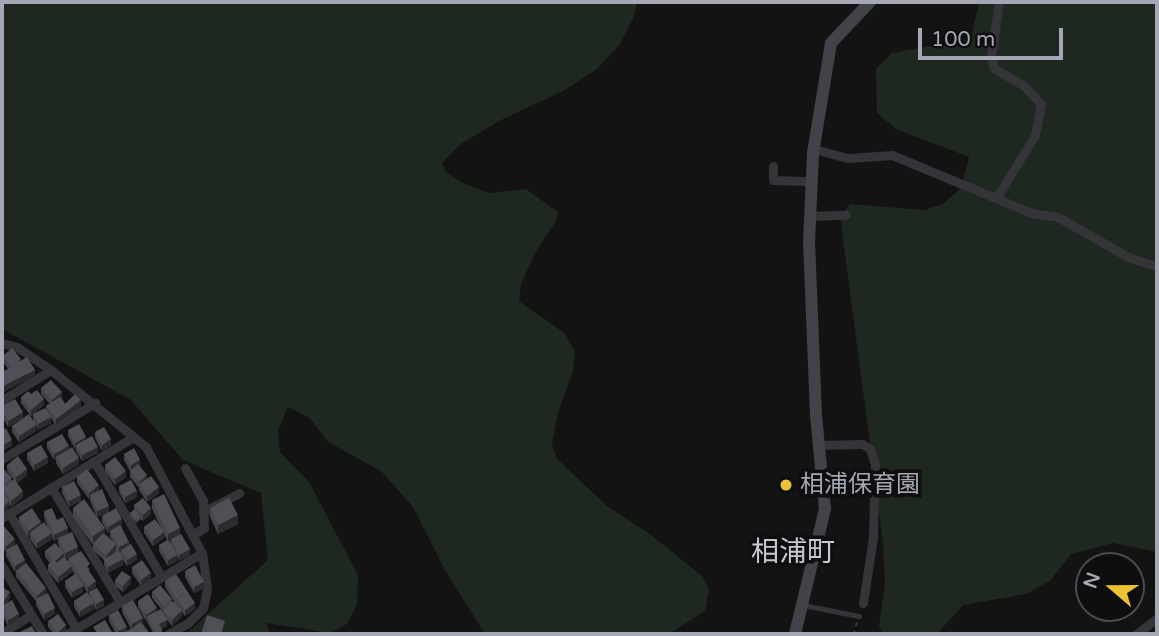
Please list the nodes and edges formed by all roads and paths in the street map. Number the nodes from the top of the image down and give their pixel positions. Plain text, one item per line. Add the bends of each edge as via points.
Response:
1 (870, 2) edge
2 (999, 2) edge
3 (814, 149) junction
4 (773, 166) dead end
5 (811, 181) junction
6 (997, 197) junction
7 (846, 215) dead end
8 (809, 216) junction
9 (1157, 266) edge
10 (2, 343) edge
11 (51, 370) junction
12 (2, 400) edge
13 (95, 403) junction
14 (133, 437) junction
15 (819, 445) junction
16 (2, 459) edge
17 (94, 461) junction
18 (185, 468) dead end
19 (51, 487) junction
20 (239, 493) dead end
21 (203, 512) junction
22 (5, 515) edge
23 (192, 535) junction
24 (202, 553) junction
25 (2, 566) edge
26 (161, 576) junction
27 (4, 577) edge
28 (120, 602) junction
29 (863, 603) dead end
30 (802, 605) junction
31 (31, 615) junction
32 (859, 616) dead end
33 (1157, 618) edge
34 (76, 628) junction
35 (2, 633) edge
36 (43, 634) edge
37 (67, 634) edge
38 (169, 634) edge
39 (795, 634) edge
40 (1136, 634) edge

1 - 3 street via 831,43
2 - 6 street via 991,55 994,68 1023,85 1041,103 1035,135
3 - 5 street
3 - 6 street via 848,158 892,155
4 - 5 street via 773,180
5 - 8 street
6 - 9 street via 1031,213 1058,218 1130,258
7 - 8 street
8 - 15 street
10 - 11 street via 17,347
11 - 12 street
11 - 13 street
13 - 14 street
13 - 16 street
14 - 17 street
14 - 23 street via 146,447
15 - 29 street via 862,444 870,449 875,464 873,537
15 - 30 street via 825,509
17 - 19 street
17 - 26 street
18 - 21 street via 202,499
19 - 22 street
19 - 28 street
20 - 21 street
21 - 23 street via 204,528
22 - 34 street
23 - 24 street
24 - 26 street
24 - 38 street via 207,589 203,608
25 - 27 street
26 - 28 street
27 - 31 street
28 - 34 street
30 - 32 lane
30 - 39 street
31 - 35 street
31 - 36 street
33 - 40 street
34 - 37 street

